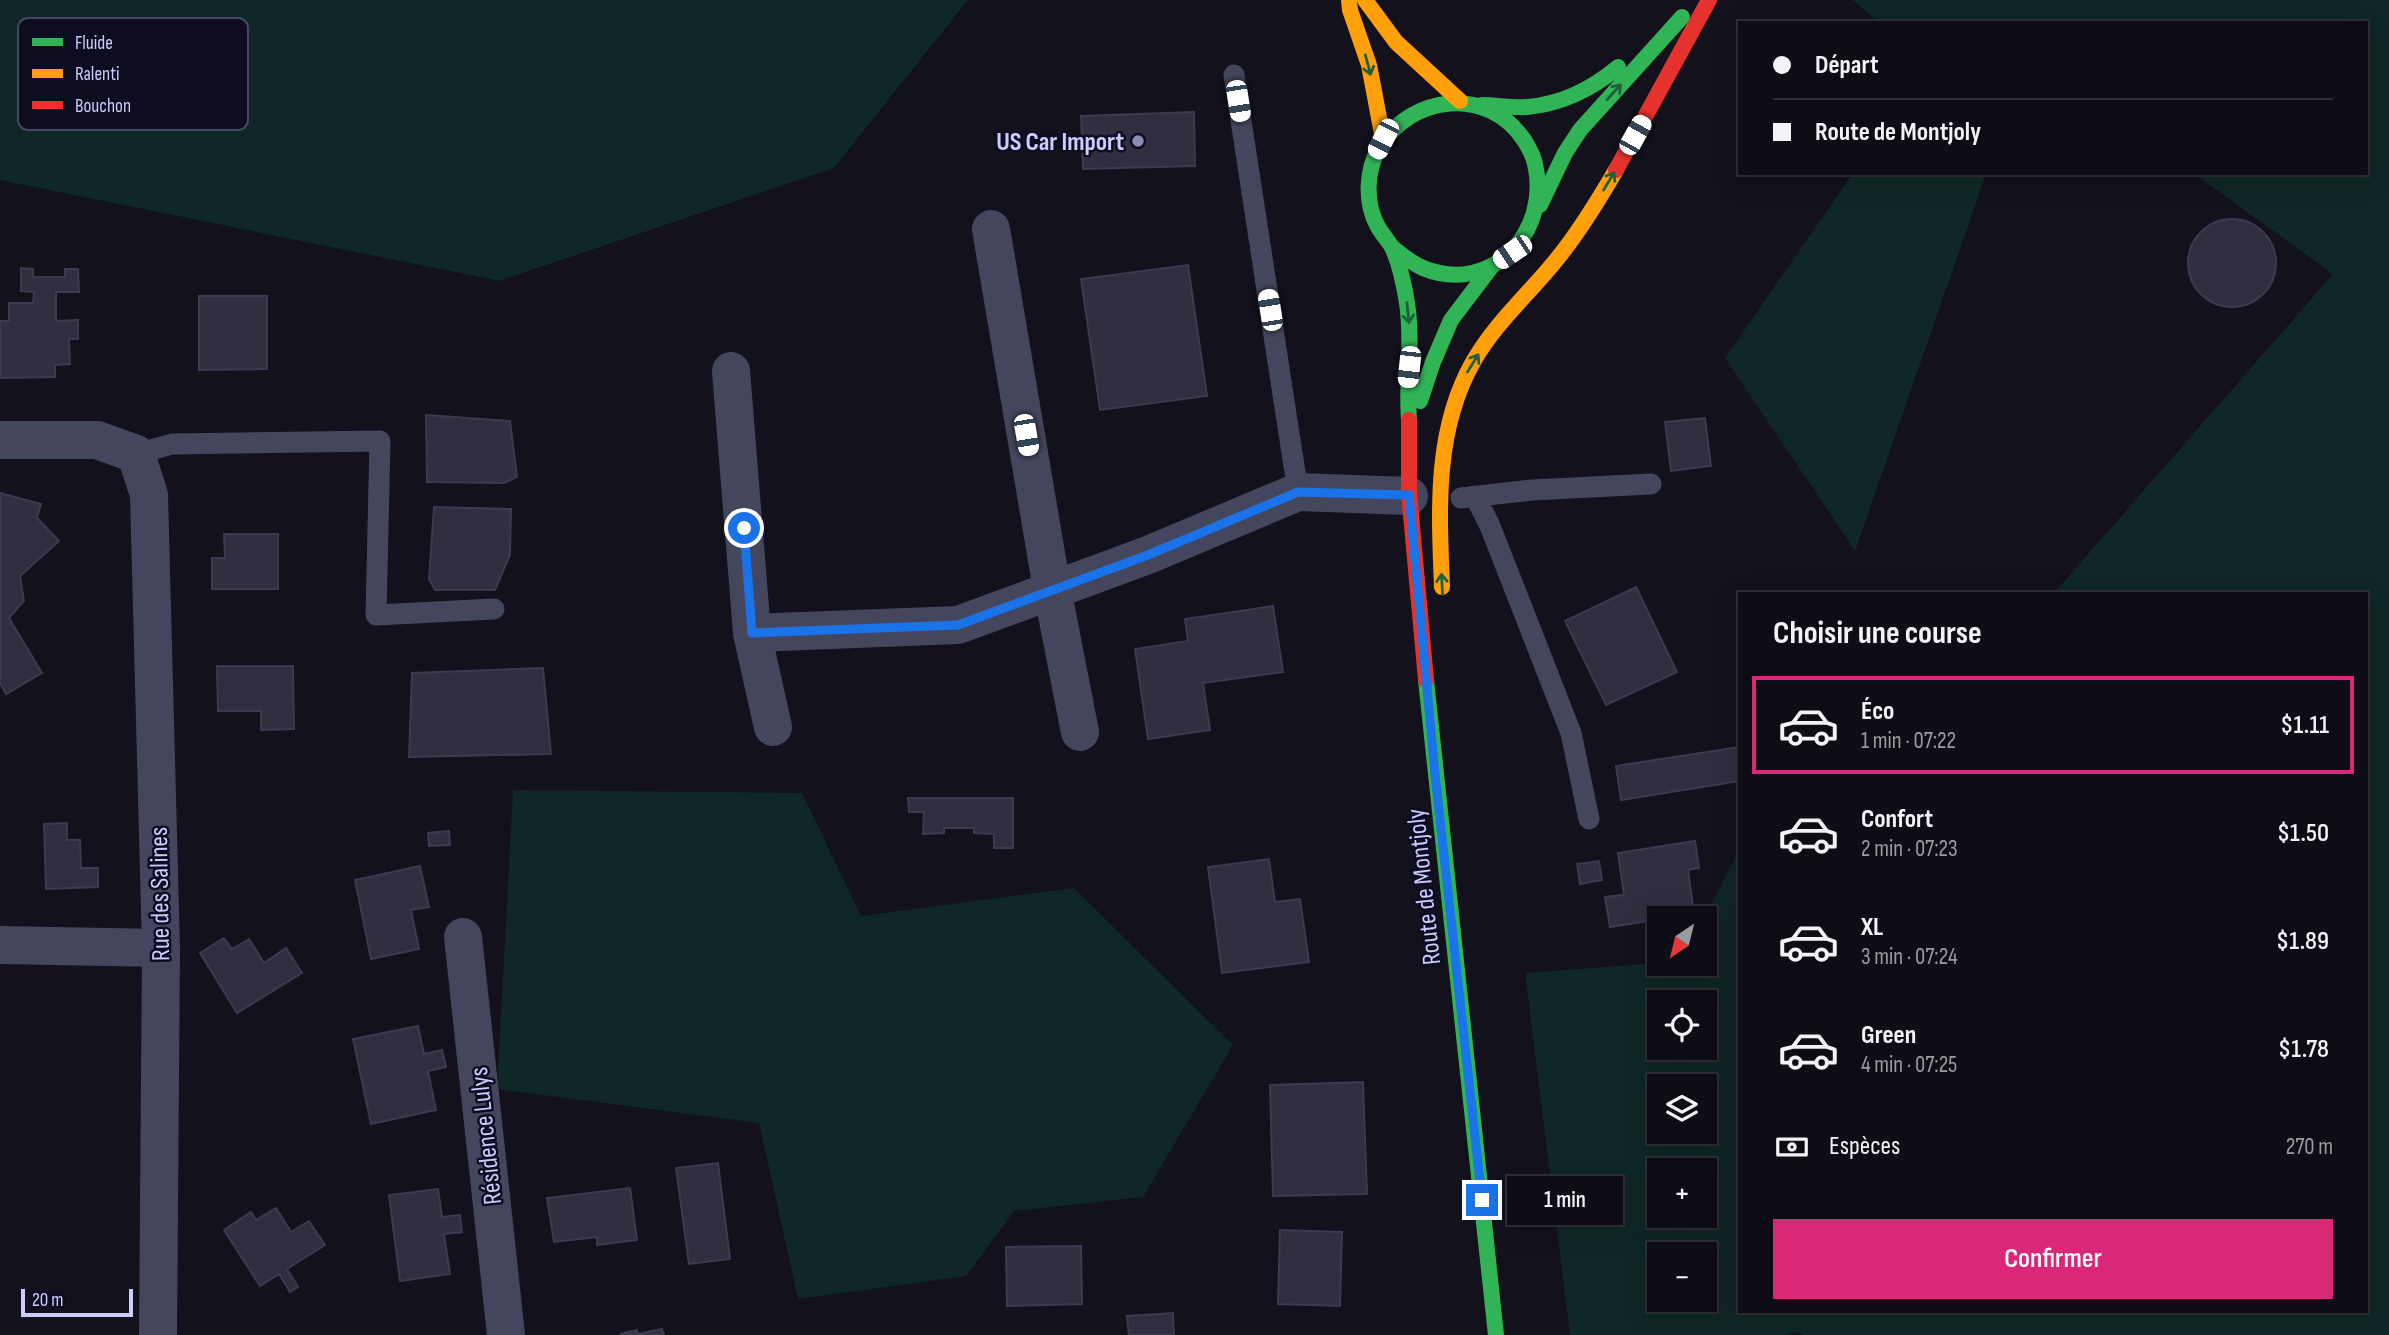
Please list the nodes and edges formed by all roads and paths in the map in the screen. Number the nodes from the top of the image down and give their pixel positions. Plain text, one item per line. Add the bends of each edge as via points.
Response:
1 (1349, 0) edge
2 (1365, 0) edge
3 (1692, 0) edge
4 (1698, 0) edge
5 (1709, 0) edge
6 (1234, 75) dead end
7 (1460, 101) junction
8 (1476, 105) junction
9 (1383, 139) junction
10 (1538, 210) junction
11 (991, 229) dead end
12 (1392, 247) junction
13 (1492, 266) junction
14 (731, 371) dead end
15 (1409, 432) junction
16 (0, 440) edge
17 (136, 454) junction
18 (1651, 484) dead end
19 (1298, 492) junction
20 (1475, 496) junction
21 (1424, 498) junction
22 (1052, 589) junction
23 (1443, 597) dead end
24 (494, 609) dead end
25 (752, 633) junction
26 (1447, 710) dead end
27 (773, 727) dead end
28 (1080, 732) dead end
29 (1435, 774) junction
30 (1589, 819) dead end
31 (463, 937) dead end
32 (0, 945) edge
33 (161, 948) junction
34 (158, 1335) edge
35 (506, 1335) edge
36 (1496, 1335) edge

1 -> 9 main road via 1369,65
2 - 7 main road via 1416,65
3 - 8 main road via 1604,80 1580,94 1527,107
10 -> 4 main road via 1580,130
21 -> 5 main road via 1463,380 1490,335 1554,263 1588,215
6 - 19 lane
7 - 8 main road
7 - 9 main road via 1430,105 1404,118
8 - 10 main road via 1516,127 1529,145 1538,166
9 - 12 main road via 1371,165 1368,195 1376,223
10 - 13 main road via 1528,233
11 - 22 street
12 - 13 main road via 1409,261 1450,274
12 -> 15 main road, Route de Montjoly via 1408,306
13 - 15 main road, Route de Montjoly via 1451,320
14 - 25 street
15 - 21 main road, Route de Montjoly
16 - 17 street via 97,440
17 - 24 lane via 172,444 380,441 376,615
17 - 33 street, Rue des Salines via 149,495
18 - 20 lane
19 - 21 street
19 - 22 street via 1148,555
20 - 21 lane
20 - 30 lane via 1571,733
23 -> 21 main road
21 - 29 main road, Route de Montjoly
22 - 25 street via 958,625
22 - 28 street
25 - 27 street
26 - 29 main road
29 - 36 main road, Route de Montjoly
31 - 35 street, Résidence Lulys
32 - 33 street
33 - 34 street, Rue des Salines

